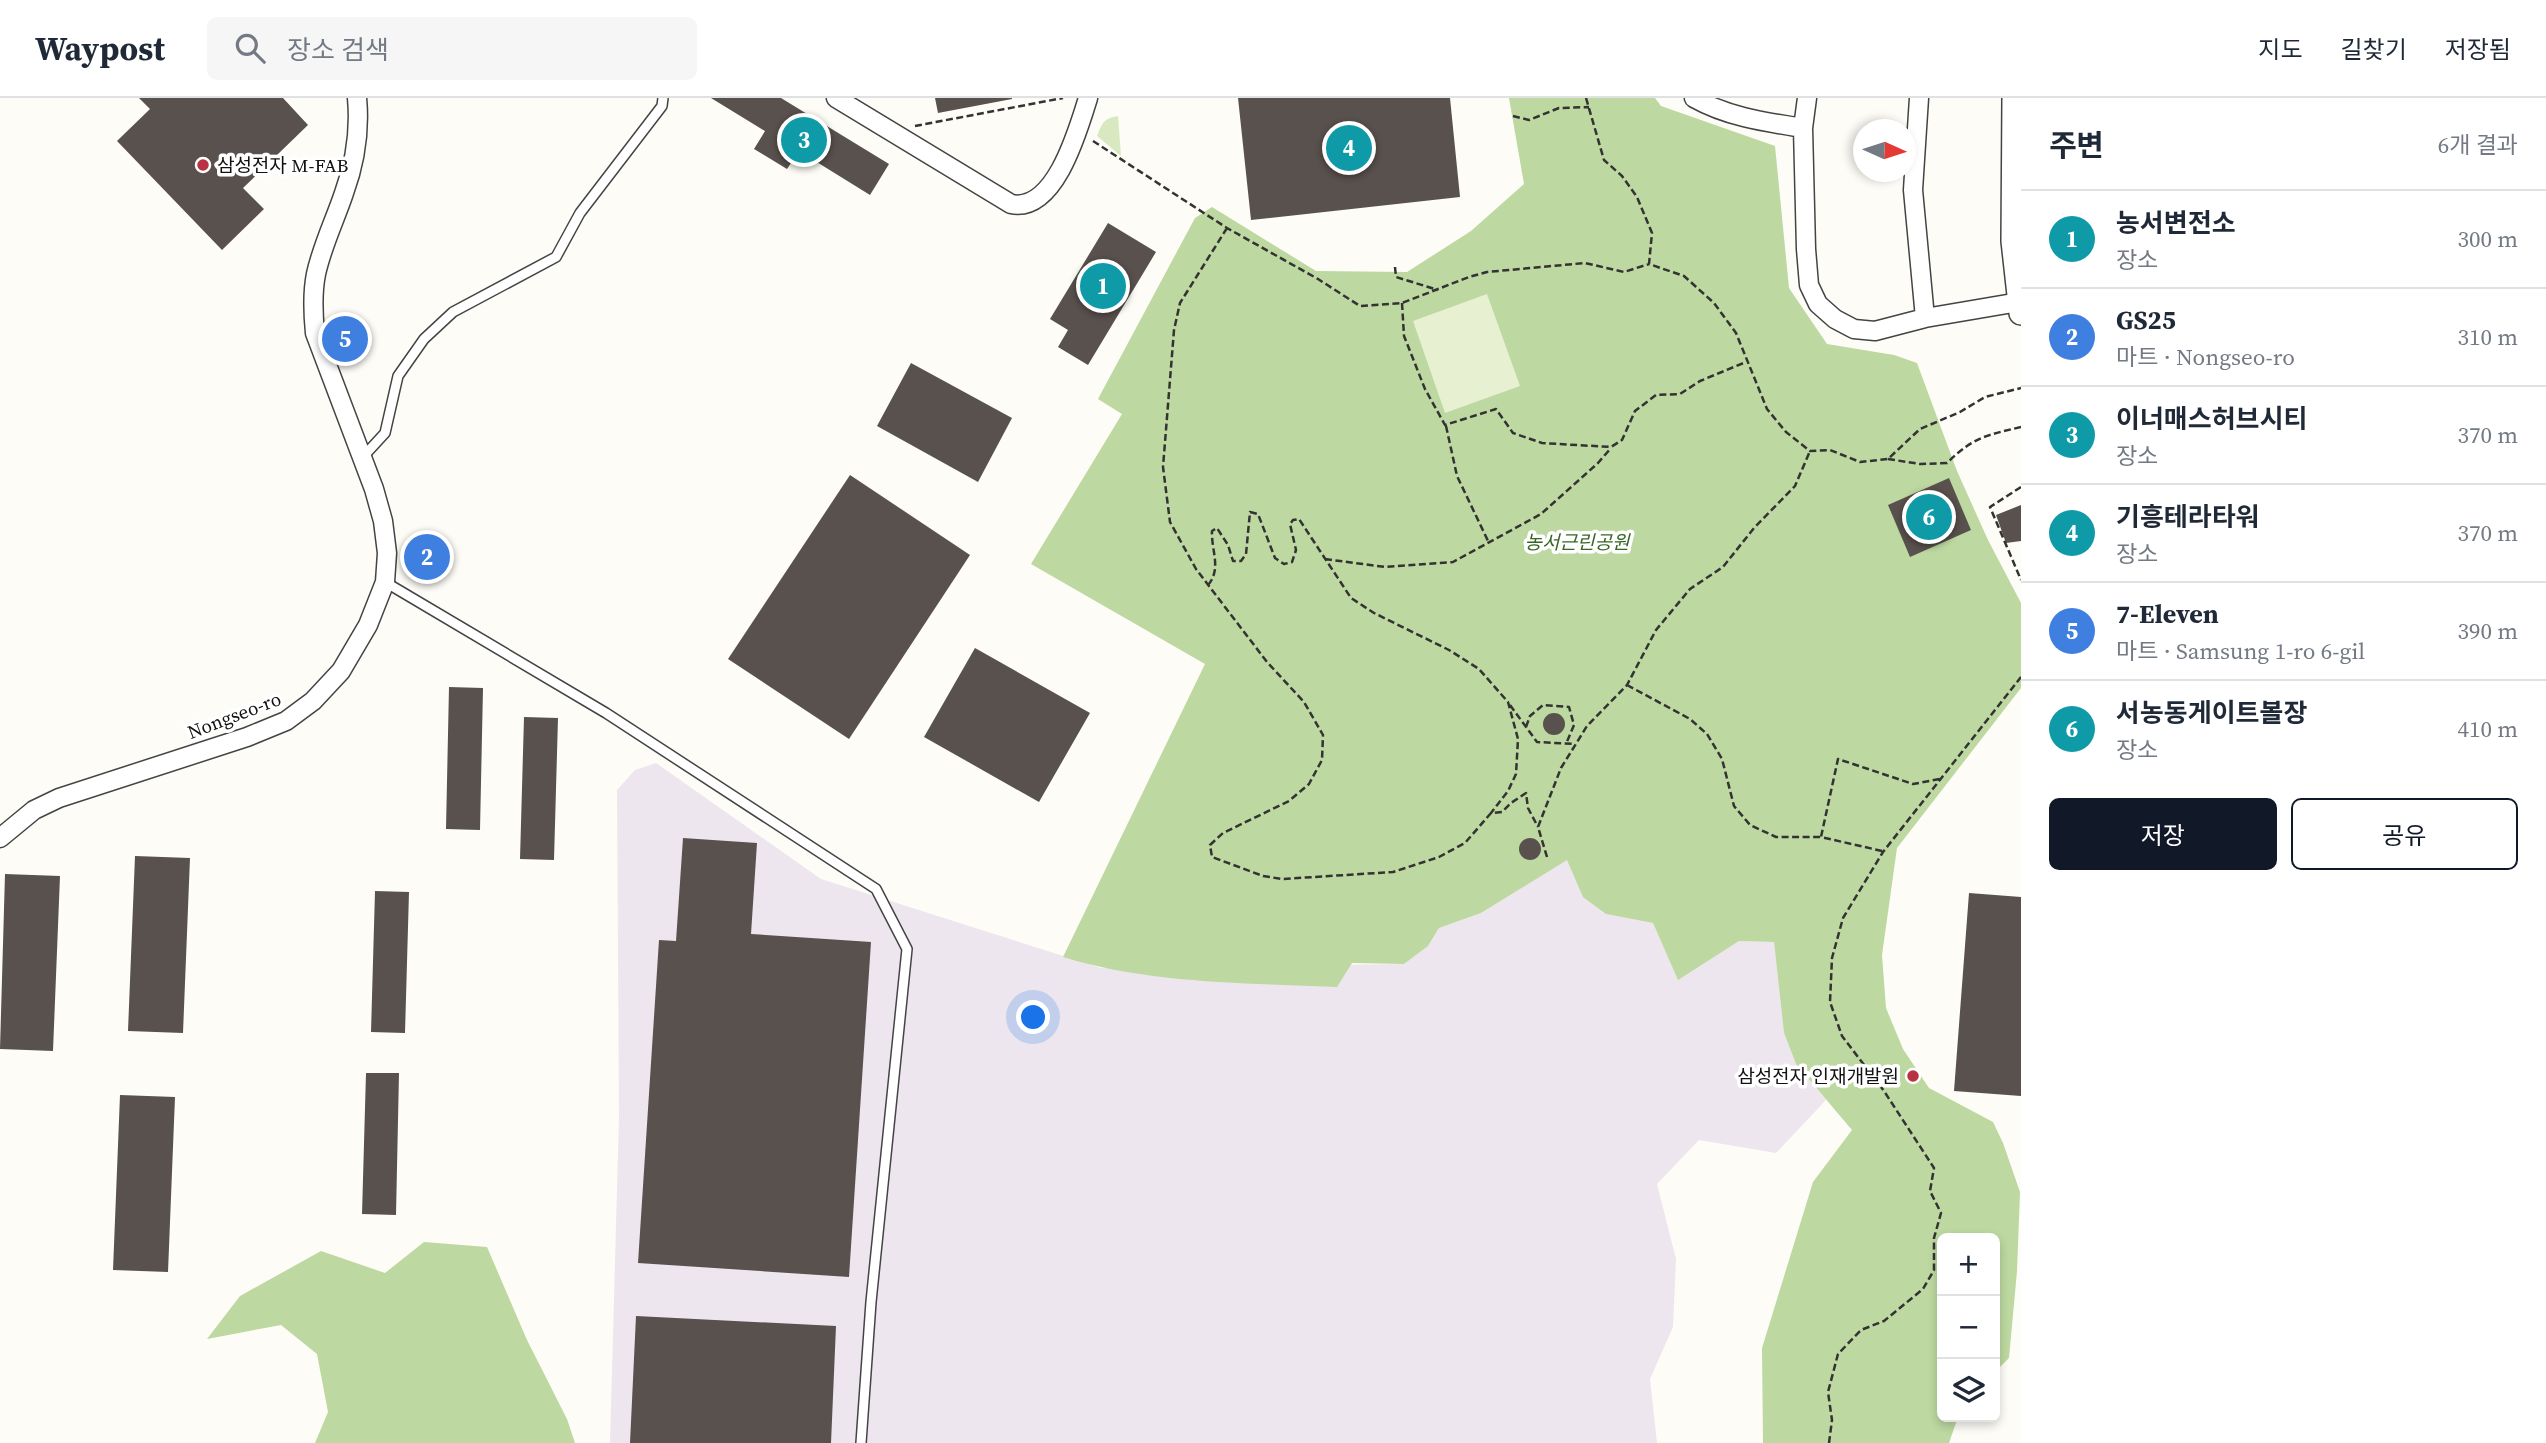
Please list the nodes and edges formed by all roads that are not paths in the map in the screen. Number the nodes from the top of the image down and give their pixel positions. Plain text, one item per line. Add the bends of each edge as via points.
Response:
1 (357, 98) edge
2 (663, 98) edge
3 (836, 98) edge
4 (1088, 98) edge
5 (1694, 98) edge
6 (1807, 98) edge
7 (1919, 98) edge
8 (2014, 98) edge
9 (1803, 128) junction
10 (2020, 307) edge
11 (1925, 318) junction
12 (362, 458) junction
13 (386, 582) junction
14 (0, 838) edge
15 (861, 1443) edge

1 - 12 street, Nongseo-ro via 353,165 312,274 312,308 315,333
2 - 12 lane via 662,106 580,213 556,257 453,312 424,339 398,376 385,433
3 - 4 street via 1020,206 1040,195 1059,172
5 - 9 street via 1745,118
6 - 9 street
7 - 11 street via 1913,190
8 - 10 street via 2014,241
9 - 11 street via 1809,285 1818,304 1854,329 1875,331
10 - 11 street
12 - 13 street, Nongseo-ro via 383,521
13 - 14 street, Nongseo-ro via 341,671 286,721 59,799 34,810
13 - 15 lane via 606,713 876,889 907,949

